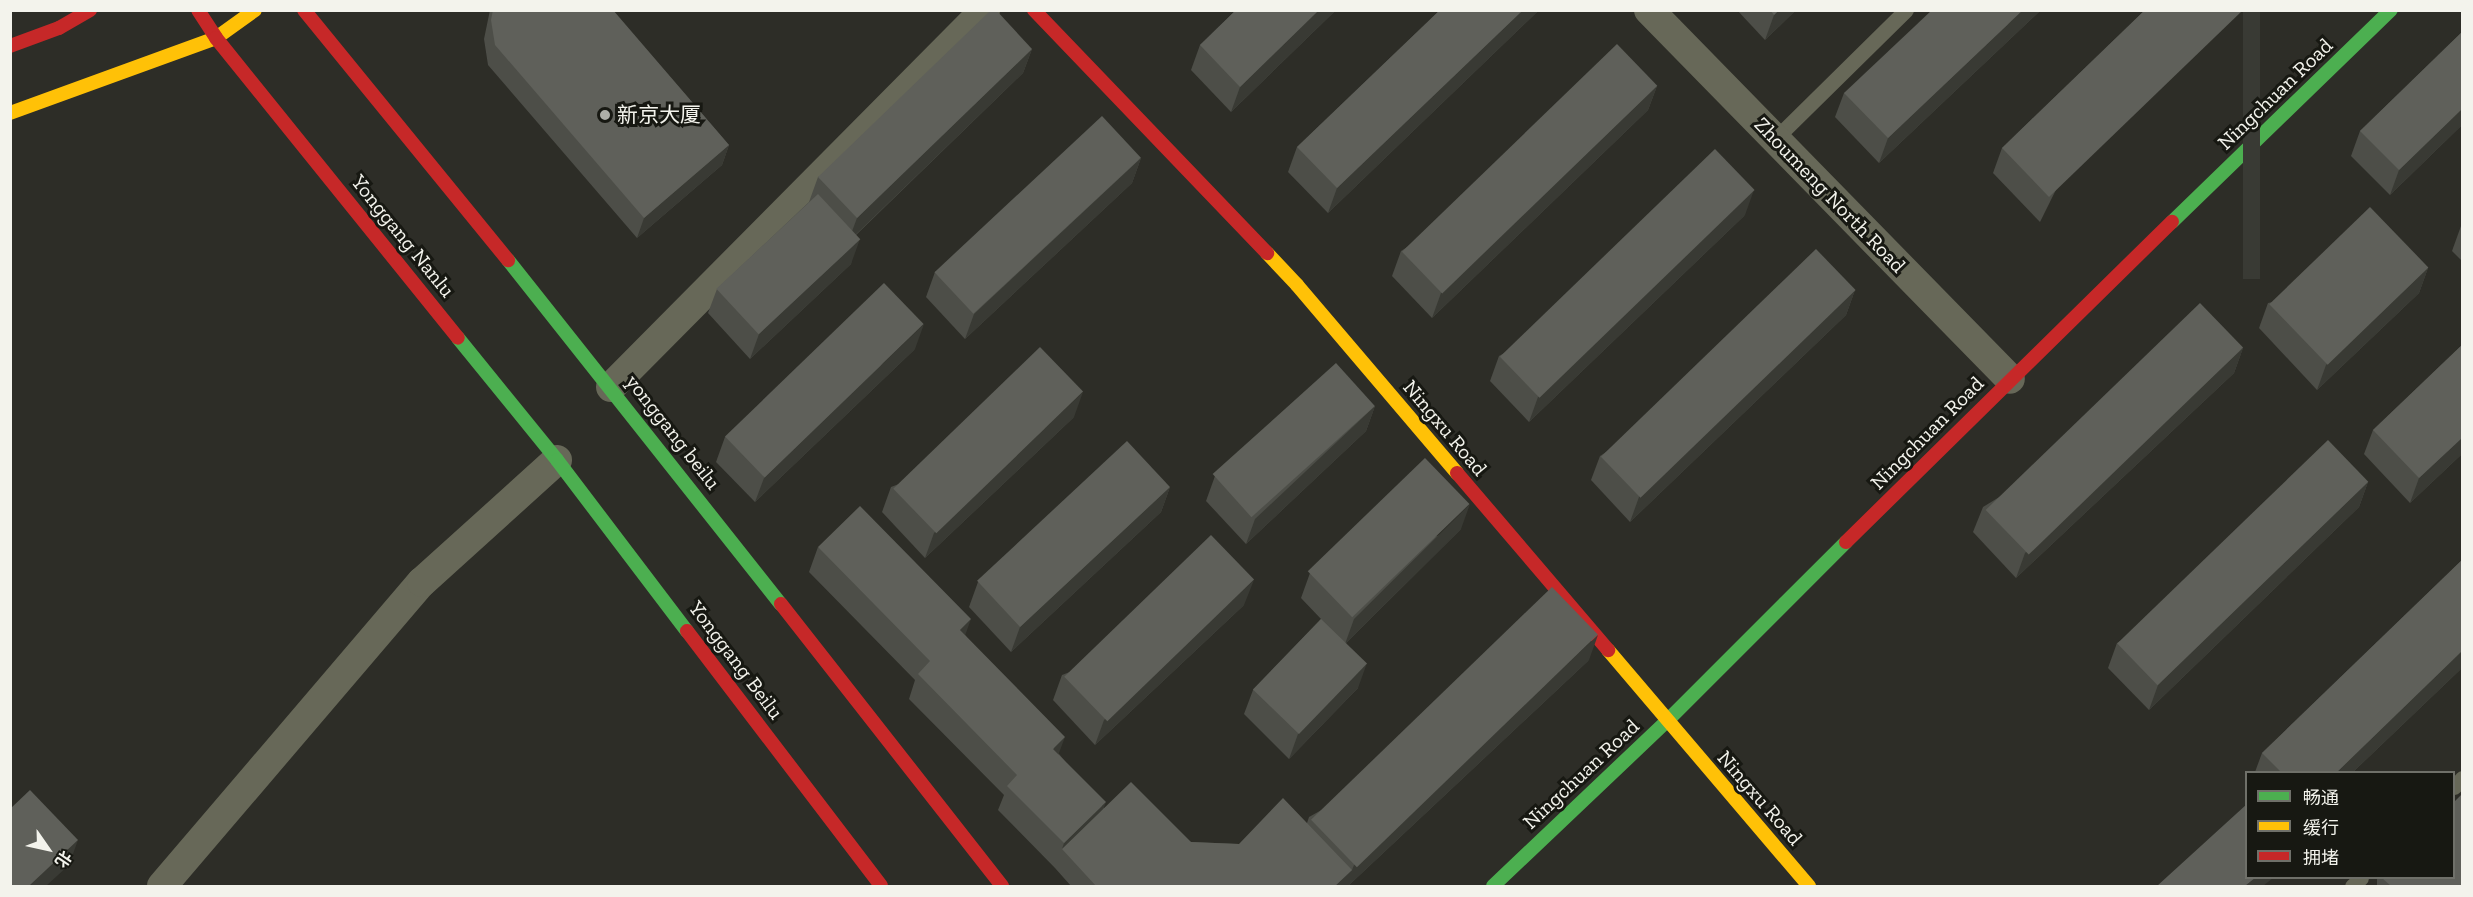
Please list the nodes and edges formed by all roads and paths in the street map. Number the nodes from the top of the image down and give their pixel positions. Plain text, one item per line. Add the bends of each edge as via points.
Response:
1 (90, 10) edge
2 (198, 10) edge
3 (255, 10) edge
4 (304, 10) edge
5 (985, 10) edge
6 (1034, 10) edge
7 (1649, 10) edge
8 (1906, 10) edge
9 (2391, 10) edge
10 (216, 38) junction
11 (10, 46) edge
12 (10, 113) edge
13 (1775, 139) junction
14 (2010, 380) junction
15 (611, 387) junction
16 (557, 460) junction
17 (1667, 722) junction
18 (162, 886) edge
19 (881, 886) edge
20 (1002, 886) edge
21 (1492, 886) edge
22 (1809, 886) edge

1 - 11 main road via 59,28
2 - 10 main road
3 - 10 main road
4 - 15 main road, yonggang beilu
5 - 15 street
6 - 17 main road, Ningxu Road via 1297,285
7 - 13 street, Zhoumeng North Road
8 - 13 lane
9 - 14 main road, Ningchuan Road
10 - 12 main road
10 - 16 main road, Yonggang Nanlu
13 - 14 street, Zhoumeng North Road
14 - 17 main road, Ningchuan Road
15 - 20 main road, yonggang beilu
16 - 18 street via 422,582
16 - 19 main road, Yonggang Beilu
17 - 21 main road, Ningchuan Road
17 - 22 main road, Ningxu Road

